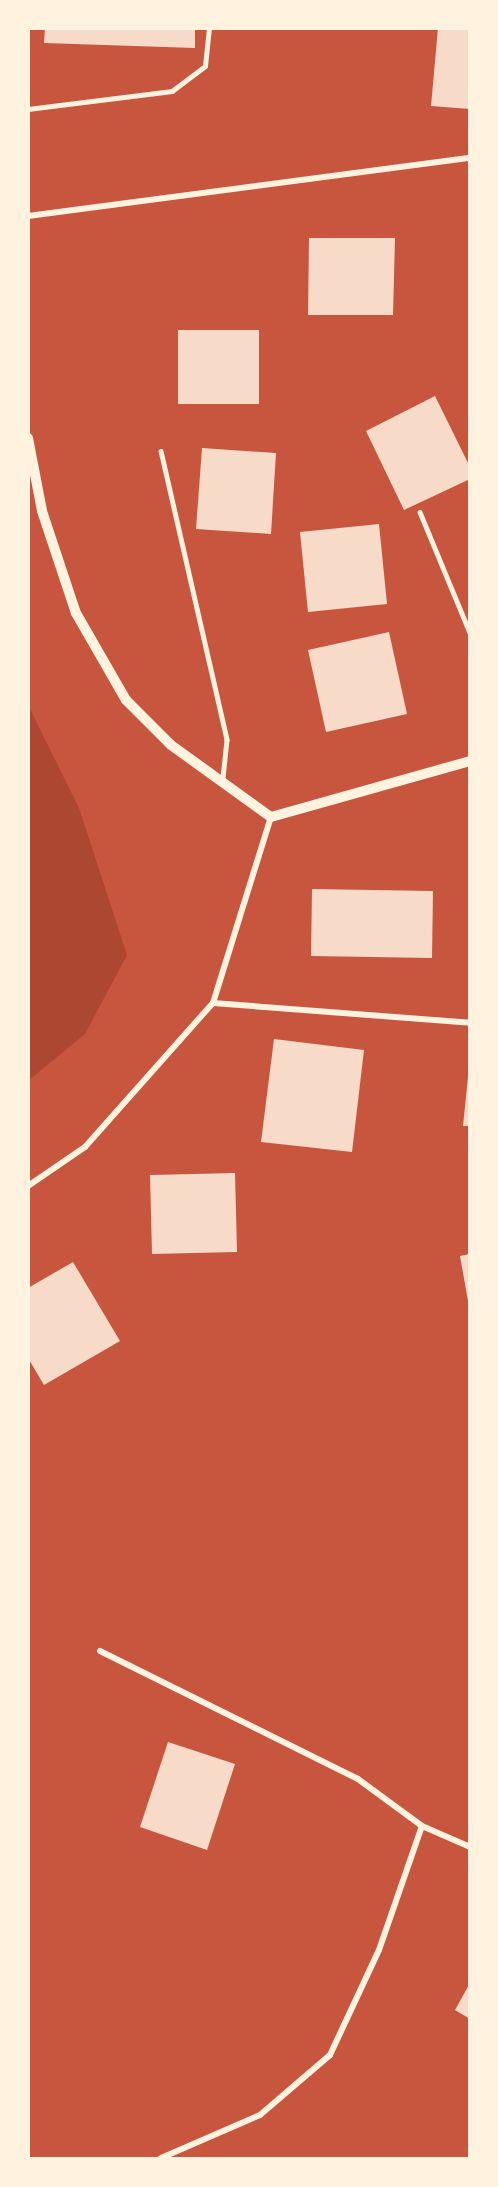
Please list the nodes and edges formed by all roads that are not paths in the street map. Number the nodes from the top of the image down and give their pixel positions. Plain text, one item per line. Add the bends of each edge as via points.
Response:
1 (209, 28) edge
2 (28, 109) edge
3 (470, 158) edge
4 (28, 216) edge
5 (28, 438) edge
6 (161, 451) dead end
7 (420, 512) dead end
8 (470, 633) edge
9 (470, 761) edge
10 (223, 779) junction
11 (272, 817) junction
12 (213, 1003) junction
13 (470, 1023) edge
14 (28, 1186) edge
15 (100, 1651) dead end
16 (422, 1826) junction
17 (470, 1847) edge
18 (160, 2158) edge

1 - 2 lane via 206,66 172,91
3 - 4 street
5 - 10 street via 42,511 87,632 126,700 171,746
6 - 10 lane via 227,740
7 - 8 lane
9 - 11 street
10 - 11 street
11 - 12 street
12 - 13 street
12 - 14 street via 86,1147
15 - 16 street via 357,1779
16 - 17 street
16 - 18 street via 379,1950 330,2055 260,2115

